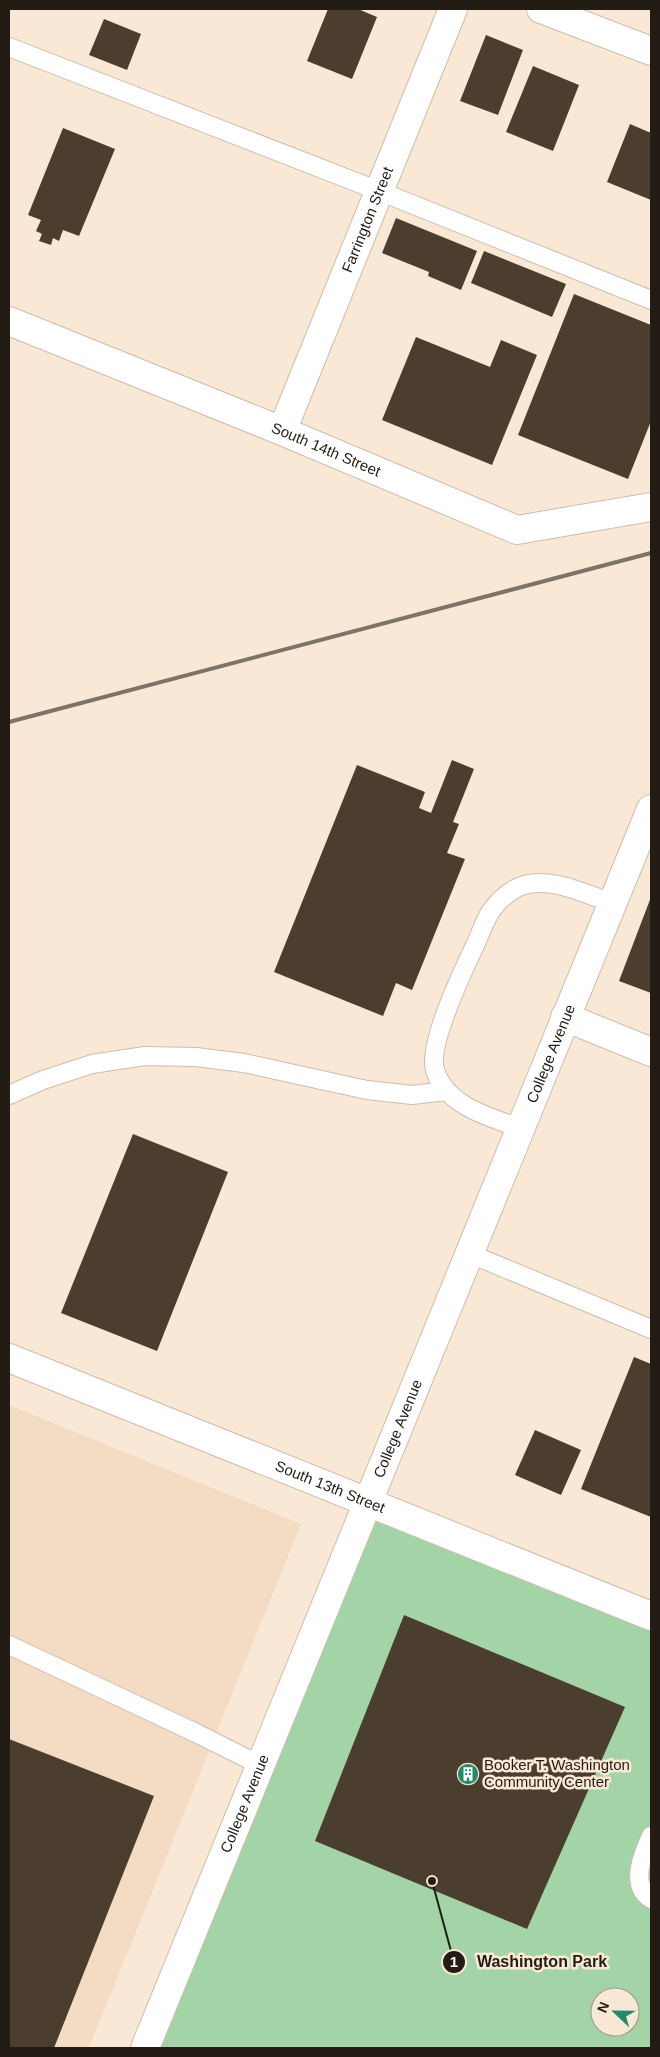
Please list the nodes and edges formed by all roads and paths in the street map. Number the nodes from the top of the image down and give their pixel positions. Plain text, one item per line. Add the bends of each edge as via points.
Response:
1 (453, 9) edge
2 (542, 9) edge
3 (9, 47) edge
4 (651, 52) edge
5 (379, 190) junction
6 (651, 300) edge
7 (9, 321) edge
8 (282, 431) junction
9 (651, 507) edge
10 (651, 809) edge
11 (612, 903) junction
12 (565, 1017) junction
13 (651, 1052) edge
14 (447, 1091) junction
15 (9, 1095) edge
16 (520, 1128) junction
17 (468, 1253) junction
18 (651, 1328) edge
19 (9, 1358) edge
20 (367, 1502) junction
21 (651, 1616) edge
22 (9, 1645) edge
23 (260, 1765) junction
24 (651, 1836) edge
25 (651, 1899) edge
26 (145, 2048) edge

1 - 5 street, Farrington Street
2 - 4 street
3 - 5 lane
5 - 6 lane
5 - 8 street, Farrington Street
7 - 8 street, South 14th Street
8 - 9 street, South 14th Street via 517,530
10 - 11 street, College Avenue
11 - 12 street, College Avenue
11 - 14 lane via 549,882 525,885 507,893 492,908 447,1007 435,1050 435,1069
12 - 13 street
12 - 16 street, College Avenue
14 - 15 lane via 412,1095 367,1090 244,1063 196,1057 145,1056 92,1064
14 - 16 lane via 471,1110
16 - 17 street, College Avenue
17 - 18 lane
17 - 20 street, College Avenue
19 - 20 street, South 13th Street
20 - 21 street, South 13th Street
20 - 23 street, College Avenue
22 - 23 lane
23 - 26 street, College Avenue
24 - 25 lane via 640,1863 640,1887

